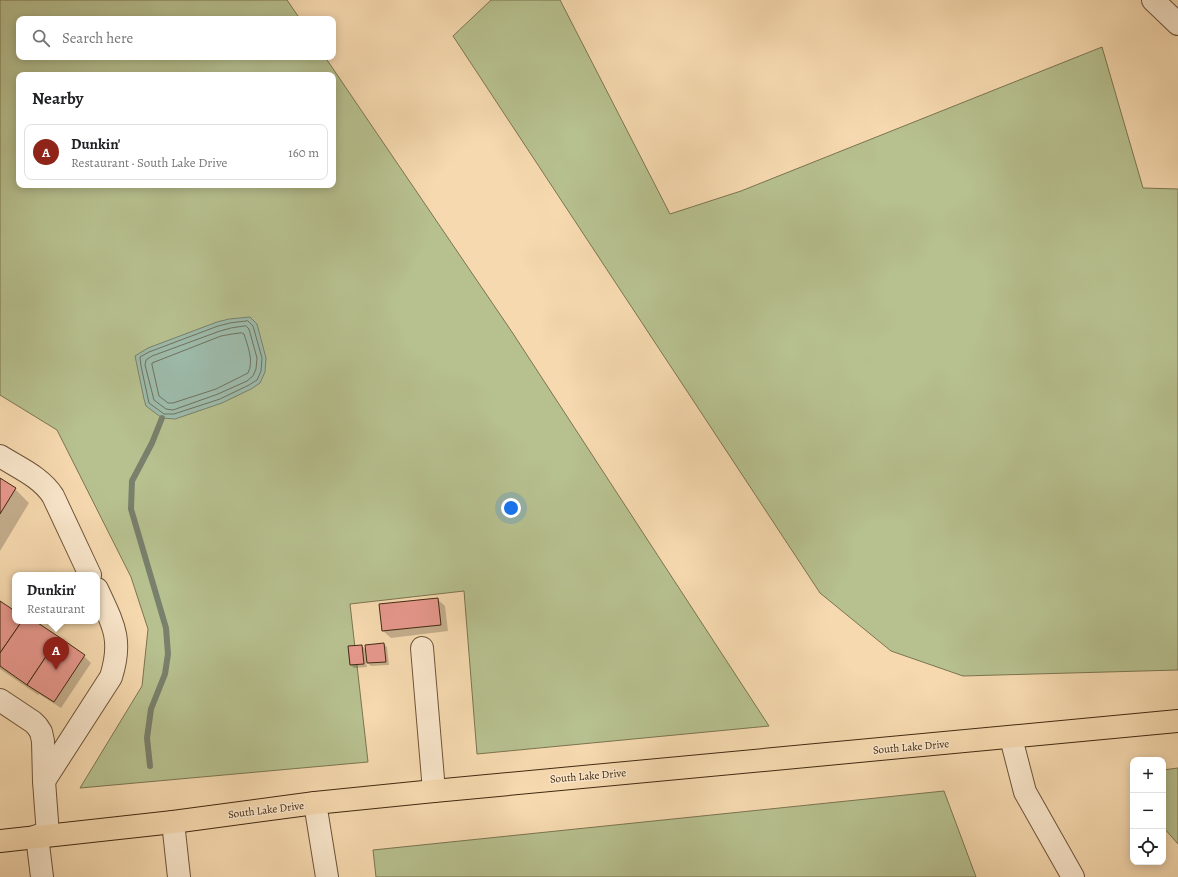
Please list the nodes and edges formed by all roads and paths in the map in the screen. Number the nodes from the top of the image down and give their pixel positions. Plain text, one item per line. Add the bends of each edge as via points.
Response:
1 (1153, 0) edge
2 (1178, 24) edge
3 (0, 456) edge
4 (89, 572) edge
5 (100, 596) edge
6 (422, 648) dead end
7 (0, 700) edge
8 (1178, 721) edge
9 (1011, 738) junction
10 (44, 781) junction
11 (434, 791) junction
12 (315, 803) junction
13 (172, 822) junction
14 (42, 836) junction
15 (0, 841) edge
16 (42, 877) edge
17 (179, 877) edge
18 (327, 877) edge
19 (1073, 877) edge

1 - 2 street
3 - 4 street via 42,481 48,488
5 - 10 street via 116,634 115,664 111,677
6 - 11 street
7 - 10 street via 34,722 41,732
8 - 9 main road, South Lake Drive
9 - 11 main road, South Lake Drive
9 - 19 street via 1025,792
10 - 14 street
11 - 12 main road, South Lake Drive
12 - 13 main road, South Lake Drive
12 - 18 street
13 - 14 main road, South Lake Drive
13 - 17 street
14 - 15 main road, South Lake Drive
14 - 16 street

